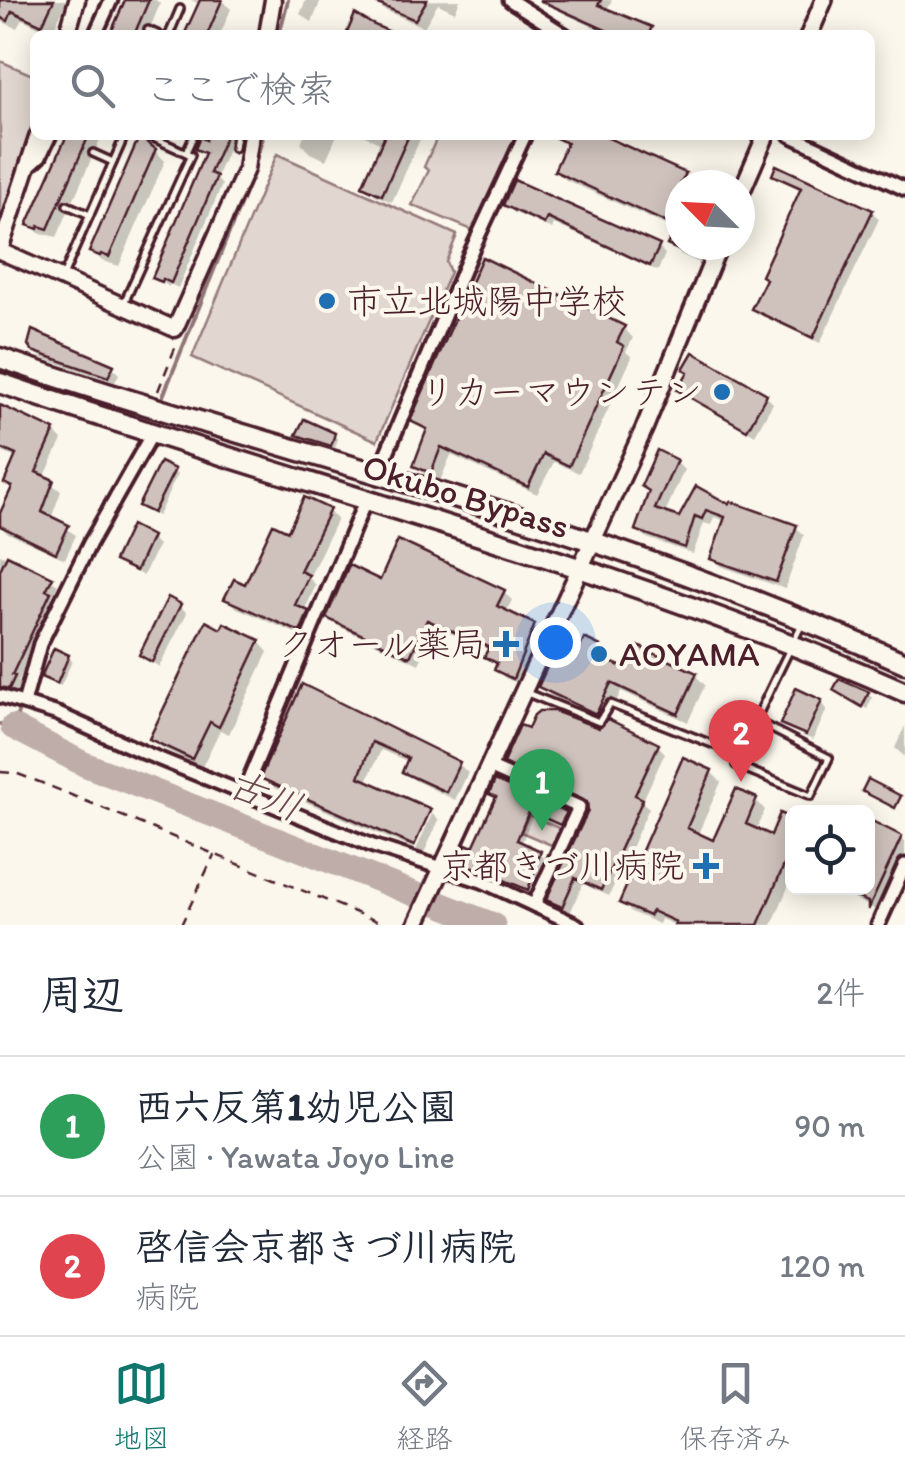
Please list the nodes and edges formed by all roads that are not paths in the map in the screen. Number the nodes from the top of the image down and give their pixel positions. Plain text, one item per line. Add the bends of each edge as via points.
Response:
1 (78, 0) edge
2 (110, 0) edge
3 (273, 0) edge
4 (510, 0) edge
5 (824, 0) edge
6 (180, 9) dead end
7 (68, 30) edge
8 (97, 30) edge
9 (171, 30) edge
10 (268, 30) edge
11 (557, 30) edge
12 (811, 30) edge
13 (37, 140) edge
14 (48, 140) edge
15 (123, 140) edge
16 (158, 140) edge
17 (192, 140) edge
18 (235, 140) edge
19 (250, 140) edge
20 (523, 140) edge
21 (764, 140) edge
22 (801, 140) edge
23 (234, 148) dead end
24 (186, 152) junction
25 (93, 153) dead end
26 (113, 162) junction
27 (30, 165) junction
28 (751, 170) edge
29 (905, 189) edge
30 (68, 206) dead end
31 (90, 215) junction
32 (0, 251) edge
33 (713, 260) edge
34 (62, 278) junction
35 (123, 306) junction
36 (0, 358) edge
37 (0, 384) edge
38 (153, 432) junction
39 (378, 474) junction
40 (366, 500) junction
41 (593, 541) junction
42 (581, 566) junction
43 (804, 618) junction
44 (793, 643) junction
45 (905, 663) edge
46 (524, 692) junction
47 (905, 692) edge
48 (0, 696) edge
49 (24, 703) junction
50 (756, 721) junction
51 (740, 755) junction
52 (490, 767) junction
53 (244, 792) junction
54 (905, 866) edge
55 (440, 872) junction
56 (534, 905) junction
57 (416, 925) edge
58 (577, 925) edge
59 (878, 925) edge

1 - 7 street
2 - 8 street
3 - 10 street
4 - 11 street
5 - 12 main road
6 - 9 lane
13 - 27 street
14 - 27 street
15 - 26 lane
16 - 24 lane
17 - 24 lane
18 - 23 lane
19 - 35 street via 246,169 175,329
20 - 39 street
21 - 28 main road
22 - 29 street
24 - 35 lane via 192,155
25 - 26 lane
26 - 31 lane
27 - 32 street
30 - 31 lane
31 - 34 lane
32 - 34 street
33 - 41 main road
34 - 35 street
36 - 39 highway, Okubo Bypass
37 - 38 highway, Okubo Bypass
38 - 40 highway, Okubo Bypass
38 - 49 street via 40,644
39 - 41 highway, Okubo Bypass
40 - 42 highway, Okubo Bypass
40 - 53 street
41 - 42 main road
41 - 43 highway, Okubo Bypass
42 - 44 highway, Okubo Bypass
42 - 46 main road
43 - 44 lane
43 - 45 highway, Okubo Bypass
44 - 47 highway, Okubo Bypass
44 - 50 lane
46 - 51 lane via 599,722 610,704
46 - 52 main road
48 - 49 street
49 - 53 street
50 - 51 lane
50 - 51 lane via 829,758 811,796 736,765
52 - 55 main road
52 - 56 street via 580,807
53 - 55 street
54 - 59 street
55 - 56 street via 482,881
55 - 57 main road
56 - 58 street

